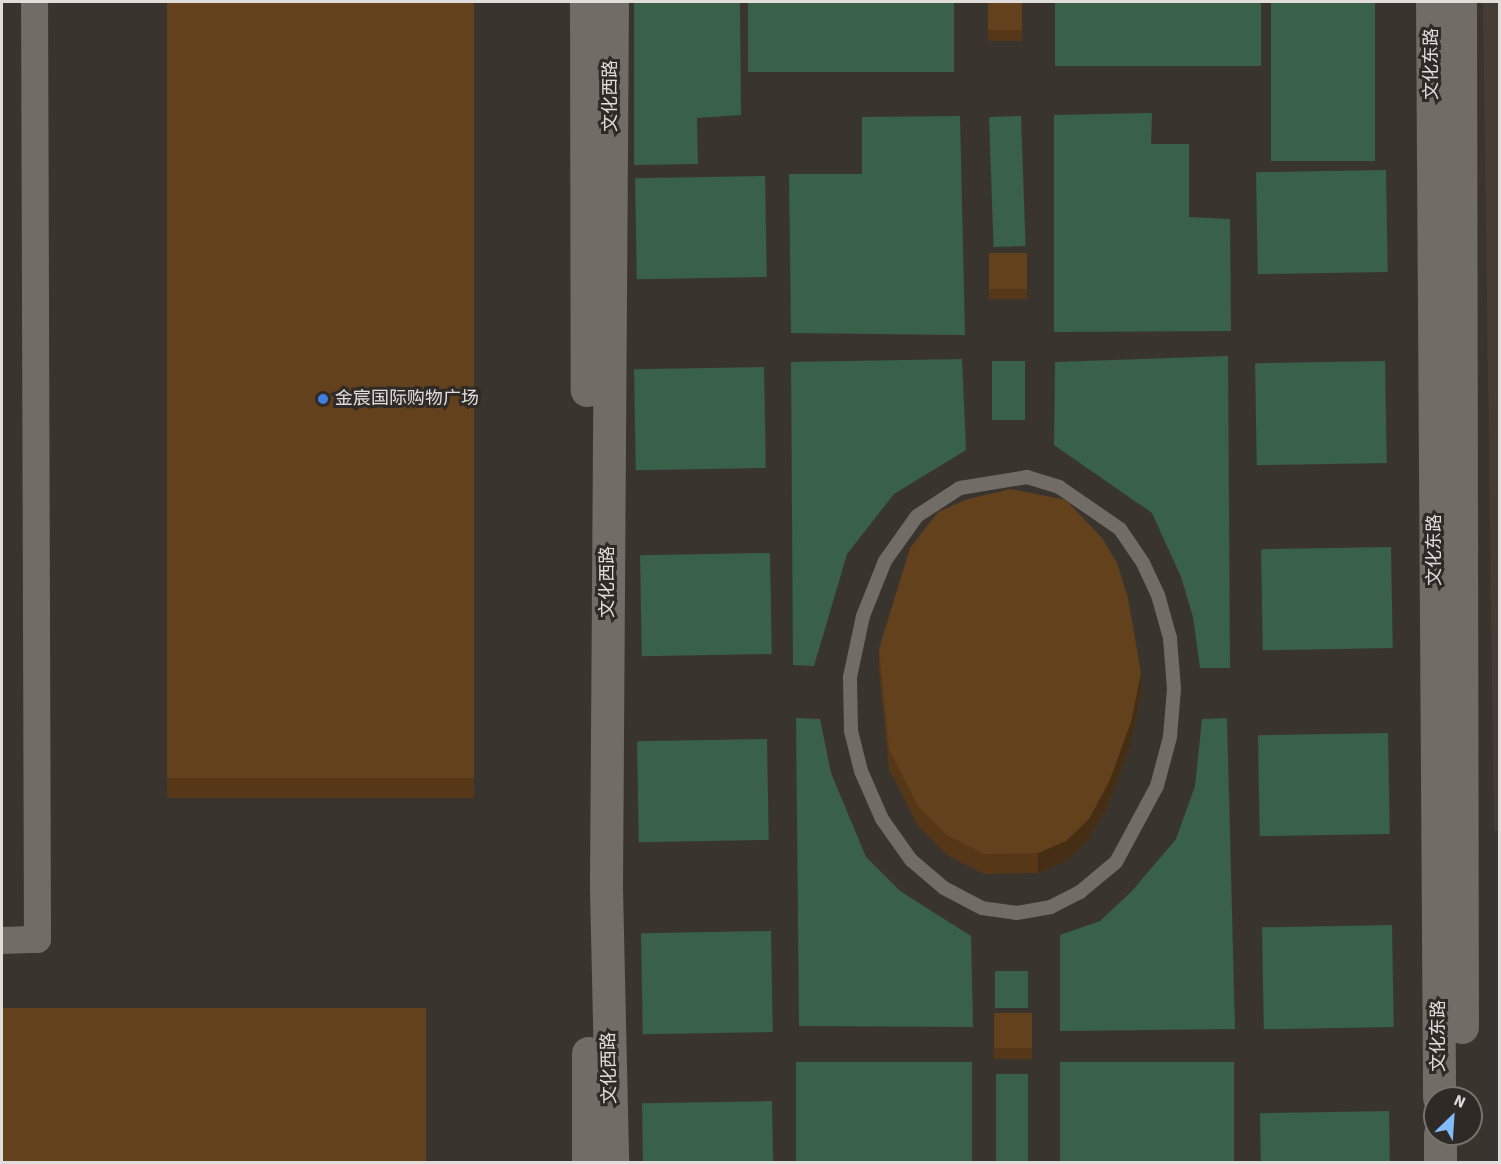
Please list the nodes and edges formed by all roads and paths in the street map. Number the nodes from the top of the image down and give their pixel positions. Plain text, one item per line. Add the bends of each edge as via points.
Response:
1 (34, 2) edge
2 (586, 2) edge
3 (612, 2) edge
4 (1432, 2) edge
5 (1460, 2) edge
6 (1005, 478) joint
7 (2, 940) edge
8 (1439, 1086) edge
9 (1462, 1086) edge
10 (1440, 1146) edge
11 (1462, 1146) edge
12 (588, 1162) edge
13 (612, 1162) edge
14 (1440, 1162) edge
15 (1462, 1162) edge

1 - 7 street via 37,939
2 - 12 street, 文化西路
3 - 13 street, 文化西路 via 606,889
4 - 8 street, 文化东路
5 - 9 street, 文化东路
6 - 6 lane via 960,488 916,516 885,561 863,616 850,677 851,731 861,771 882,819 911,860 944,888 981,908 1017,913 1051,907 1080,892 1116,862 1157,786 1170,737 1174,689 1170,638 1158,595 1120,529 1059,487 1027,477
10 - 14 street
11 - 15 street

